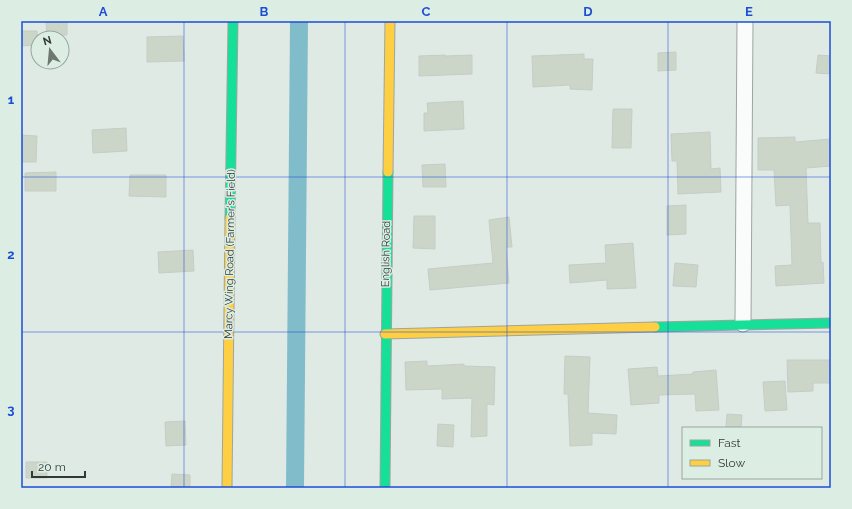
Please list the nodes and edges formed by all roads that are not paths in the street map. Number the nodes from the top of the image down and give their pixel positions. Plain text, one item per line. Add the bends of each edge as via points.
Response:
1 (233, 21) edge
2 (390, 21) edge
3 (745, 21) edge
4 (831, 323) edge
5 (743, 324) junction
6 (385, 334) junction
7 (227, 488) edge
8 (385, 488) edge

1 - 7 street, Marcy Wing Road (Farmer's Field)
2 - 6 street, English Road
3 - 5 street
4 - 5 street
5 - 6 street
6 - 8 street, English Road

